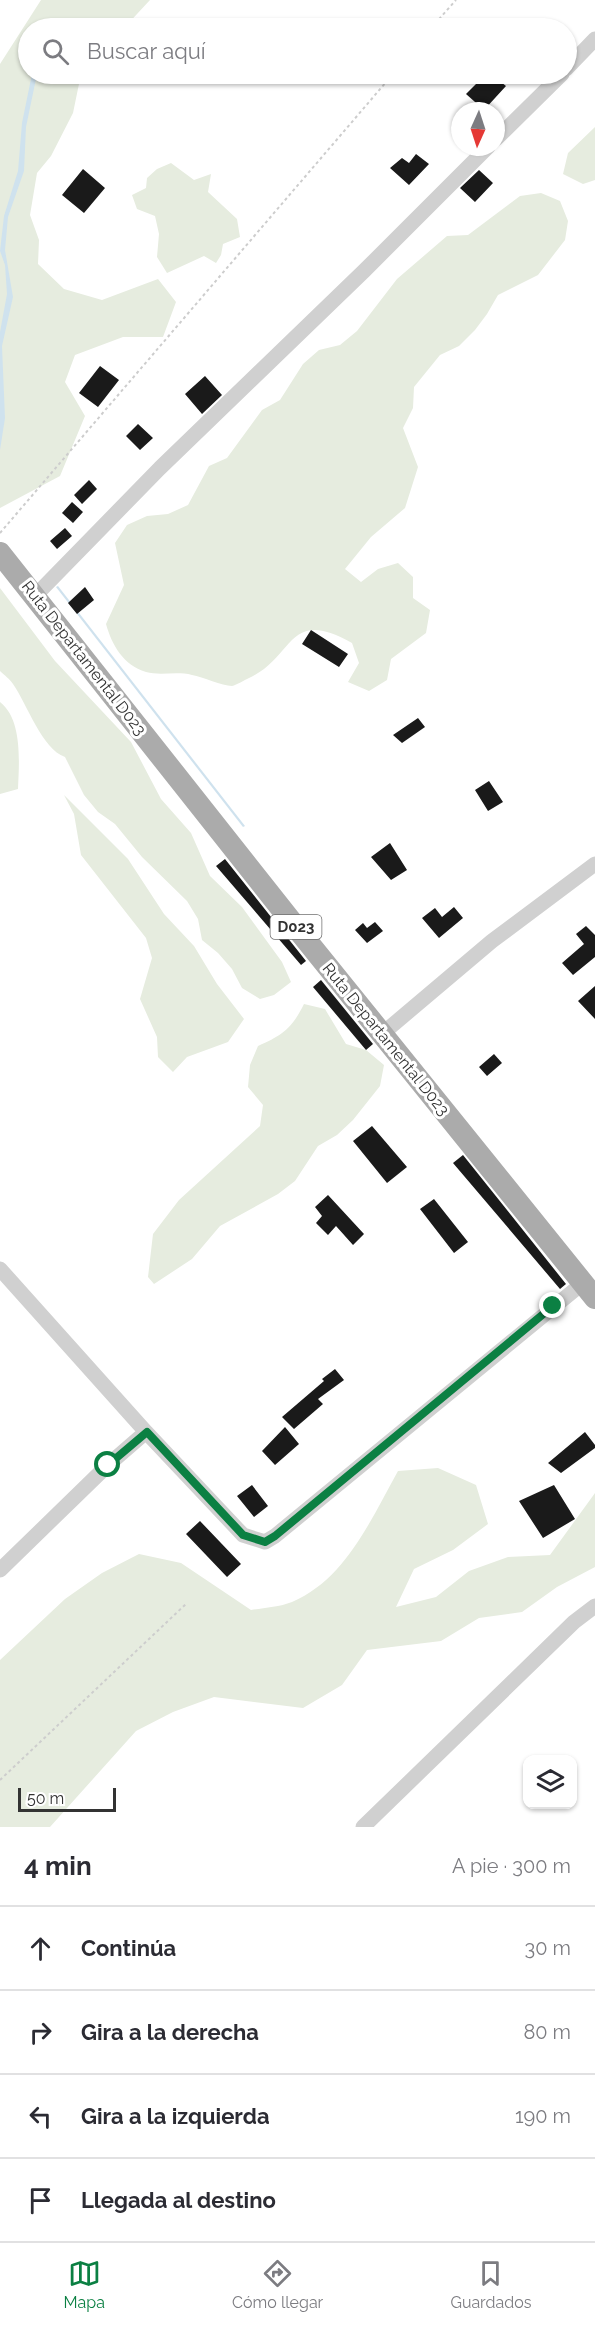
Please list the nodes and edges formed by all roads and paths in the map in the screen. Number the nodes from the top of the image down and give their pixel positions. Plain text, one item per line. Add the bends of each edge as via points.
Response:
1 (456, 0) edge
2 (440, 18) edge
3 (595, 39) edge
4 (577, 58) edge
5 (384, 84) edge
6 (552, 84) edge
7 (505, 131) edge
8 (479, 156) edge
9 (0, 533) edge
10 (0, 553) edge
11 (35, 596) junction
12 (595, 864) edge
13 (382, 1034) junction
14 (0, 1269) edge
15 (589, 1290) edge
16 (147, 1432) junction
17 (0, 1570) edge
18 (187, 1603) dead end
19 (595, 1606) edge
20 (0, 1780) edge
21 (363, 1827) edge

1 - 2 path
3 - 4 street
5 - 9 path
6 - 7 street
8 - 11 street
10 - 11 main road, Ruta Departamental D023 / D023
11 - 13 main road, Ruta Departamental D023 / D023
12 - 13 street via 492,941
13 - 15 main road, Ruta Departamental D023 / D023
14 - 16 street
15 - 16 street via 265,1542 243,1535
16 - 17 street
18 - 20 path
19 - 21 street

